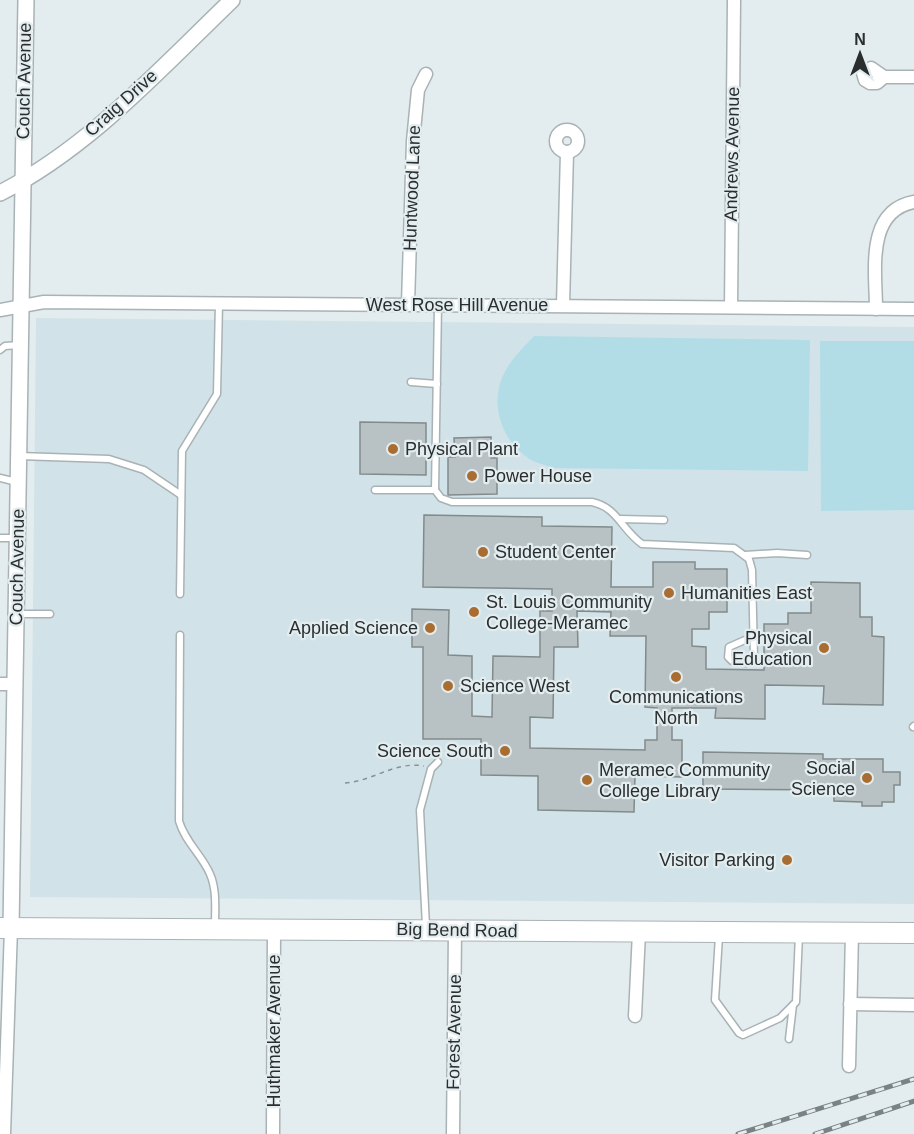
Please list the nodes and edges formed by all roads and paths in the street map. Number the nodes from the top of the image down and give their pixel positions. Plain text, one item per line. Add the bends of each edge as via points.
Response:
1 (26, 0) edge
2 (232, 0) edge
3 (734, 0) edge
4 (426, 74) dead end
5 (884, 77) dead end
6 (914, 77) edge
7 (567, 152) dead end
8 (23, 182) junction
9 (0, 193) edge
10 (914, 202) edge
11 (219, 303) junction
12 (408, 304) junction
13 (438, 304) junction
14 (563, 306) junction
15 (21, 307) junction
16 (731, 307) junction
17 (876, 309) junction
18 (914, 309) edge
19 (0, 310) edge
20 (21, 345) junction
21 (2, 347) edge
22 (411, 382) dead end
23 (437, 384) junction
24 (19, 456) junction
25 (0, 478) edge
26 (18, 482) junction
27 (375, 490) dead end
28 (435, 490) junction
29 (181, 495) junction
30 (620, 519) junction
31 (664, 520) dead end
32 (0, 538) edge
33 (17, 538) junction
34 (745, 555) junction
35 (807, 555) dead end
36 (180, 594) dead end
37 (16, 614) junction
38 (50, 614) dead end
39 (180, 635) dead end
40 (754, 636) junction
41 (7, 684) edge
42 (438, 762) dead end
43 (431, 769) junction
44 (345, 783) dead end
45 (5, 928) edge
46 (215, 928) junction
47 (274, 928) junction
48 (427, 930) junction
49 (455, 930) junction
50 (639, 932) junction
51 (719, 933) junction
52 (799, 933) junction
53 (852, 933) junction
54 (914, 933) edge
55 (850, 1004) junction
56 (793, 1005) junction
57 (914, 1005) edge
58 (635, 1016) dead end
59 (789, 1039) dead end
60 (849, 1066) dead end
61 (4, 1134) edge
62 (273, 1134) edge
63 (453, 1134) edge

1 - 8 street, Couch Avenue
2 - 8 street, Craig Drive via 81,140
3 - 16 street, Andrews Avenue
4 - 12 street, Huntwood Lane via 418,90 413,141
5 - 6 street
7 - 14 street
8 - 9 street, Craig Drive
8 - 15 street, Couch Avenue
10 - 17 street via 899,206 890,214 876,237
11 - 12 street, West Rose Hill Avenue
11 - 15 street, West Rose Hill Avenue via 44,302
11 - 29 lane via 218,394 184,446
12 - 13 street, West Rose Hill Avenue
13 - 14 street, West Rose Hill Avenue
13 - 23 lane
14 - 16 street, West Rose Hill Avenue
15 - 19 street, West Rose Hill Avenue
15 - 20 street, Couch Avenue
16 - 17 street, West Rose Hill Avenue
17 - 18 street, West Rose Hill Avenue
20 - 21 lane
20 - 24 street, Couch Avenue
22 - 23 lane
23 - 28 lane
24 - 26 street, Couch Avenue
24 - 29 lane via 109,459 144,470
25 - 26 lane
26 - 33 street, Couch Avenue
27 - 28 lane
28 - 30 lane via 441,498 452,502 592,502 603,504
29 - 36 lane
30 - 31 lane
30 - 34 lane via 642,544 734,548
32 - 33 lane
33 - 37 street, Couch Avenue
34 - 35 lane
34 - 40 lane via 752,570
37 - 38 lane
37 - 41 street, Couch Avenue
39 - 46 lane via 179,821 211,876
40 - 40 lane via 754,658 746,663 732,661 729,647
41 - 45 street, Couch Avenue
42 - 43 lane
43 - 44 path via 400,765
43 - 48 lane via 420,810
45 - 46 main road, Big Bend Road
45 - 61 street, Couch Avenue
46 - 47 main road, Big Bend Road
47 - 48 main road, Big Bend Road
47 - 62 street, Huthmaker Avenue
48 - 49 main road, Big Bend Road
49 - 50 main road, Big Bend Road
49 - 63 street, Forest Avenue
50 - 51 main road, Big Bend Road
50 - 58 street
51 - 52 main road, Big Bend Road
51 - 56 lane via 716,1000 739,1033 751,1033 780,1018
52 - 53 main road, Big Bend Road
52 - 56 lane
53 - 54 main road, Big Bend Road
53 - 55 street
55 - 57 street
55 - 60 street
56 - 59 lane

